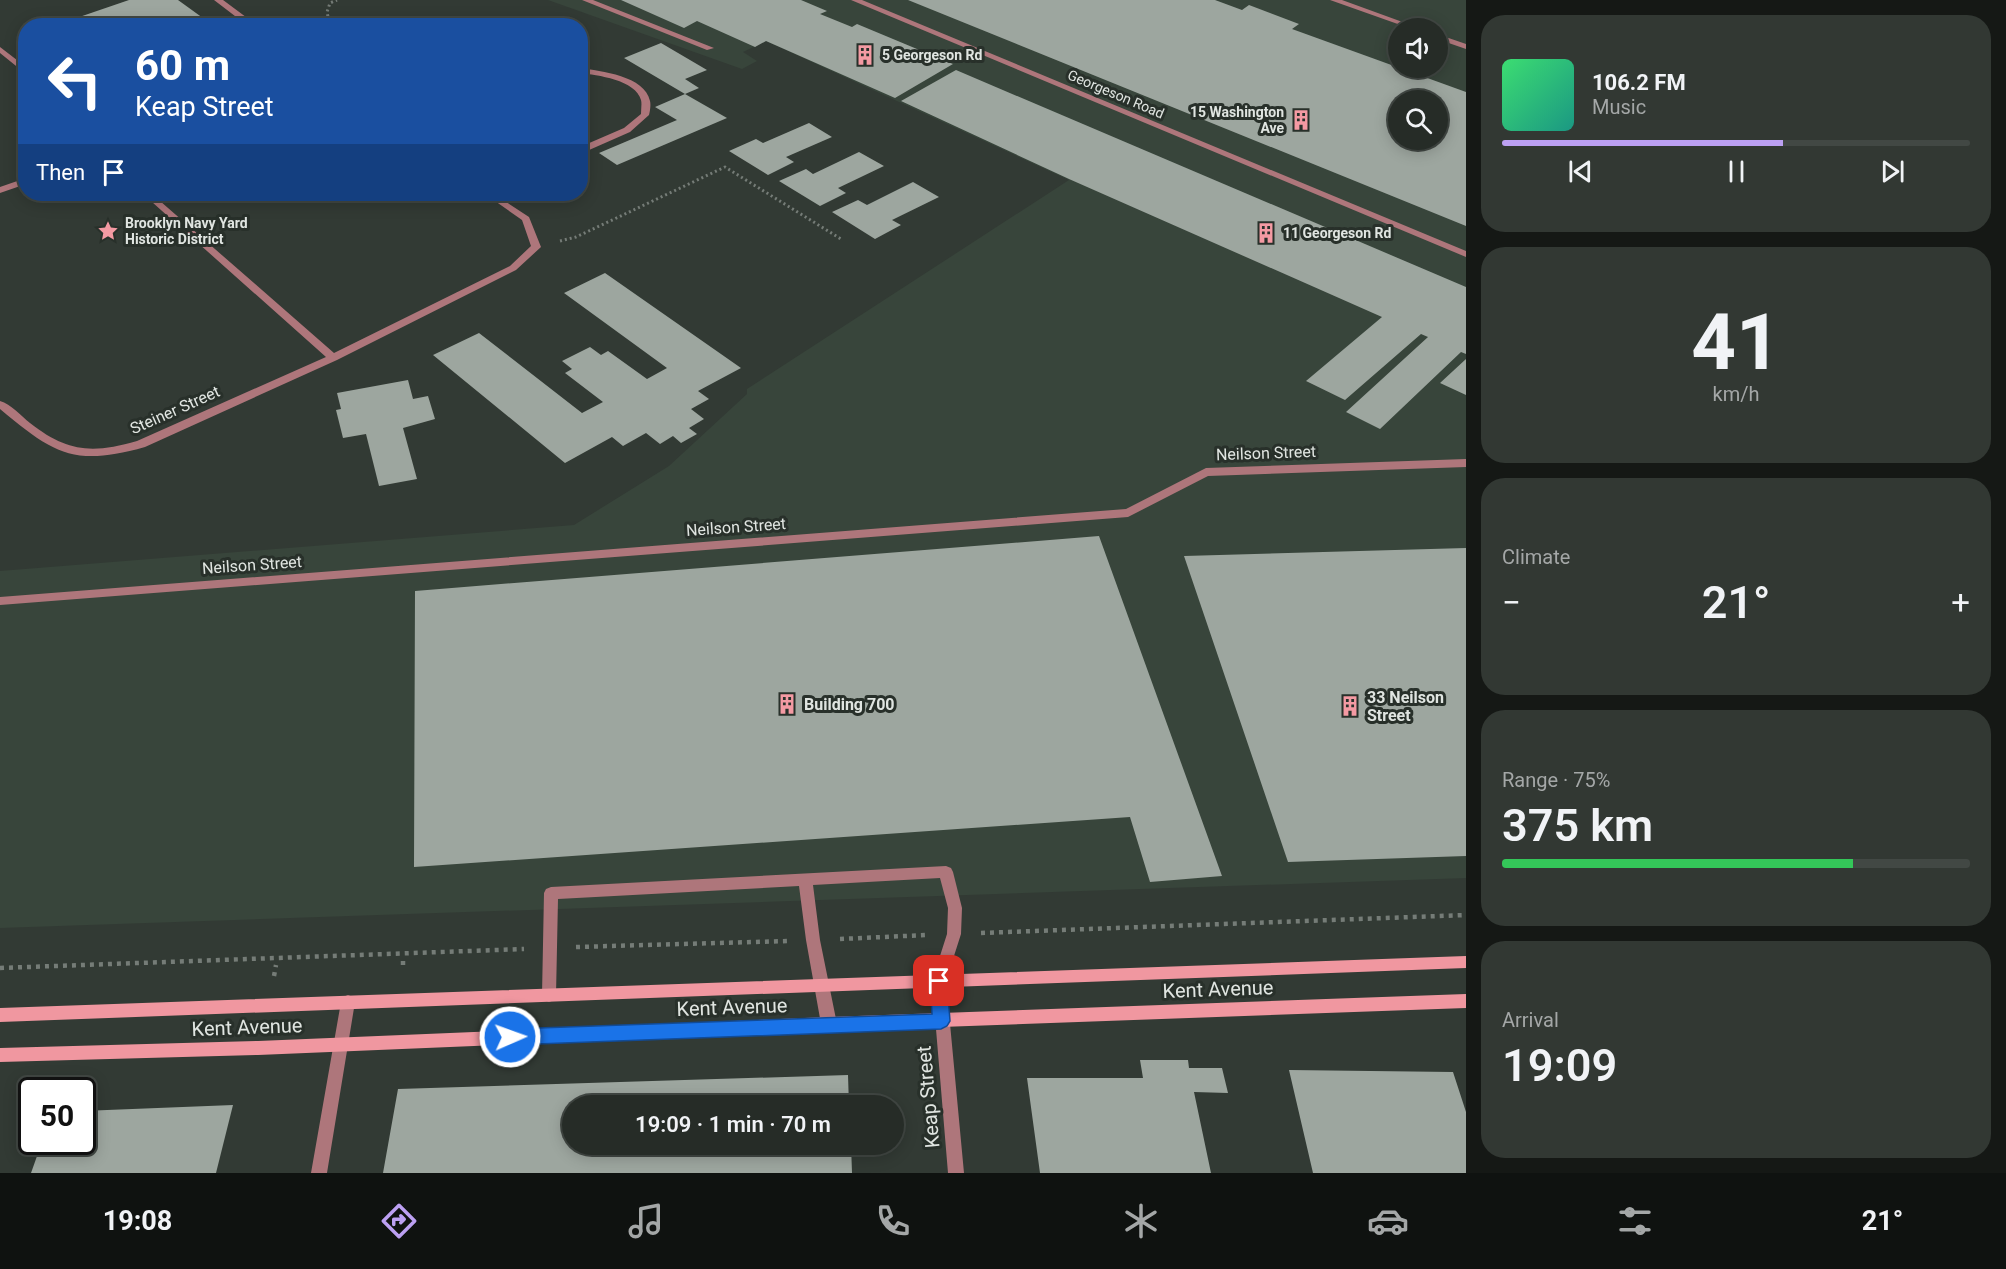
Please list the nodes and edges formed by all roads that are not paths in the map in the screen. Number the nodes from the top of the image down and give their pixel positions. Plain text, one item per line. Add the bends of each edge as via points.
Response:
1 (218, 0) edge
2 (586, 0) edge
3 (855, 0) edge
4 (1334, 0) edge
5 (243, 18) edge
6 (1388, 19) edge
7 (1448, 40) edge
8 (1466, 47) edge
9 (710, 48) dead end
10 (0, 49) edge
11 (18, 65) edge
12 (588, 72) edge
13 (588, 147) edge
14 (18, 184) edge
15 (0, 190) edge
16 (155, 201) edge
17 (499, 201) edge
18 (1466, 254) edge
19 (333, 358) junction
20 (0, 404) edge
21 (1466, 463) edge
22 (0, 601) edge
23 (805, 881) junction
24 (1466, 962) edge
25 (939, 981) junction
26 (820, 986) junction
27 (549, 995) junction
28 (1466, 1001) edge
29 (348, 1002) junction
30 (0, 1015) edge
31 (941, 1021) junction
32 (829, 1024) junction
33 (342, 1045) junction
34 (0, 1055) edge
35 (319, 1173) edge
36 (956, 1173) edge

1 - 5 street
2 - 9 street
3 - 18 street, Georgeson Road
4 - 6 street
7 - 8 street
10 - 11 street
12 - 13 street via 637,86 646,100 645,115 627,130
14 - 15 street
16 - 19 street
17 - 19 street, Steiner Street via 525,219 536,247 513,268
19 - 20 street, Steiner Street via 119,451 91,452 51,444
21 - 22 street, Neilson Street via 1206,472 1128,513
23 - 25 street via 946,872 955,902 954,934
23 - 26 street
23 - 27 street via 551,893
24 - 25 main road, Kent Avenue
25 - 26 main road, Kent Avenue
25 - 31 street, Keap Street
26 - 27 main road, Kent Avenue
26 - 32 street
27 - 29 main road, Kent Avenue
28 - 31 main road, Kent Avenue
29 - 30 main road, Kent Avenue
29 - 33 street
31 - 32 main road, Kent Avenue
31 - 36 street, Keap Street
32 - 33 main road, Kent Avenue
33 - 34 main road, Kent Avenue
33 - 35 street

